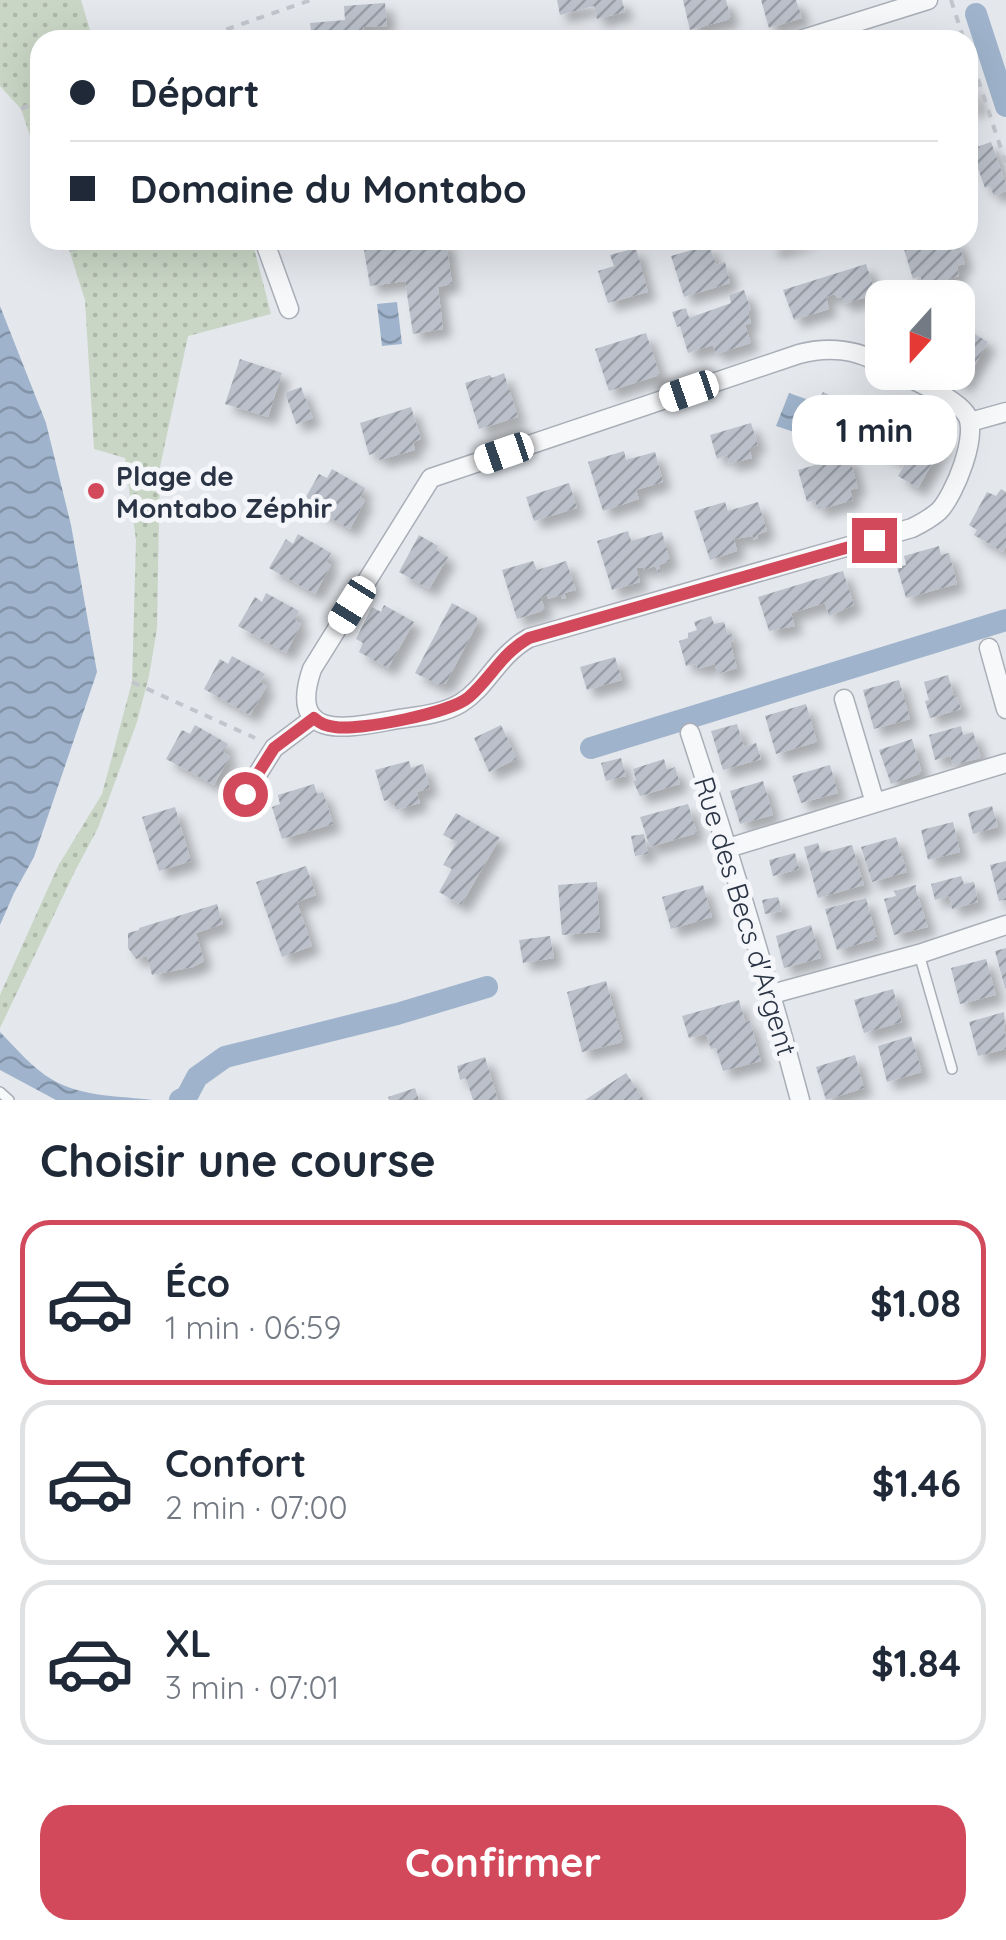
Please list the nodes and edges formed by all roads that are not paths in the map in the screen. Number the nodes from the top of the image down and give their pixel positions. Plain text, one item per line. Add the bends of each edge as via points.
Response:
1 (928, 0) edge
2 (832, 30) edge
3 (268, 250) edge
4 (289, 310) dead end
5 (865, 357) edge
6 (930, 390) edge
7 (1006, 412) edge
8 (970, 422) junction
9 (989, 648) dead end
10 (844, 700) dead end
11 (1006, 708) edge
12 (314, 718) junction
13 (690, 733) dead end
14 (1006, 762) edge
15 (245, 794) dead end
16 (875, 803) junction
17 (728, 848) junction
18 (1006, 925) edge
19 (919, 954) junction
20 (772, 994) junction
21 (952, 1070) dead end
22 (0, 1092) edge
23 (9, 1100) edge
24 (800, 1100) edge

1 - 2 street
3 - 4 street
5 - 12 street via 830,348 799,354 431,478 312,669 306,700
6 - 8 street via 957,405
7 - 8 street
8 - 12 street via 970,442 947,500 912,528 529,638 502,657 469,697 442,712 348,728
9 - 11 street
10 - 16 street
12 - 15 street via 274,748
13 - 17 street, Rue des Becs d'Argent
14 - 16 street
16 - 17 street
17 - 20 street, Rue des Becs d'Argent
18 - 19 street
19 - 20 street
19 - 21 lane
20 - 24 street, Rue des Becs d'Argent
22 - 23 lane

